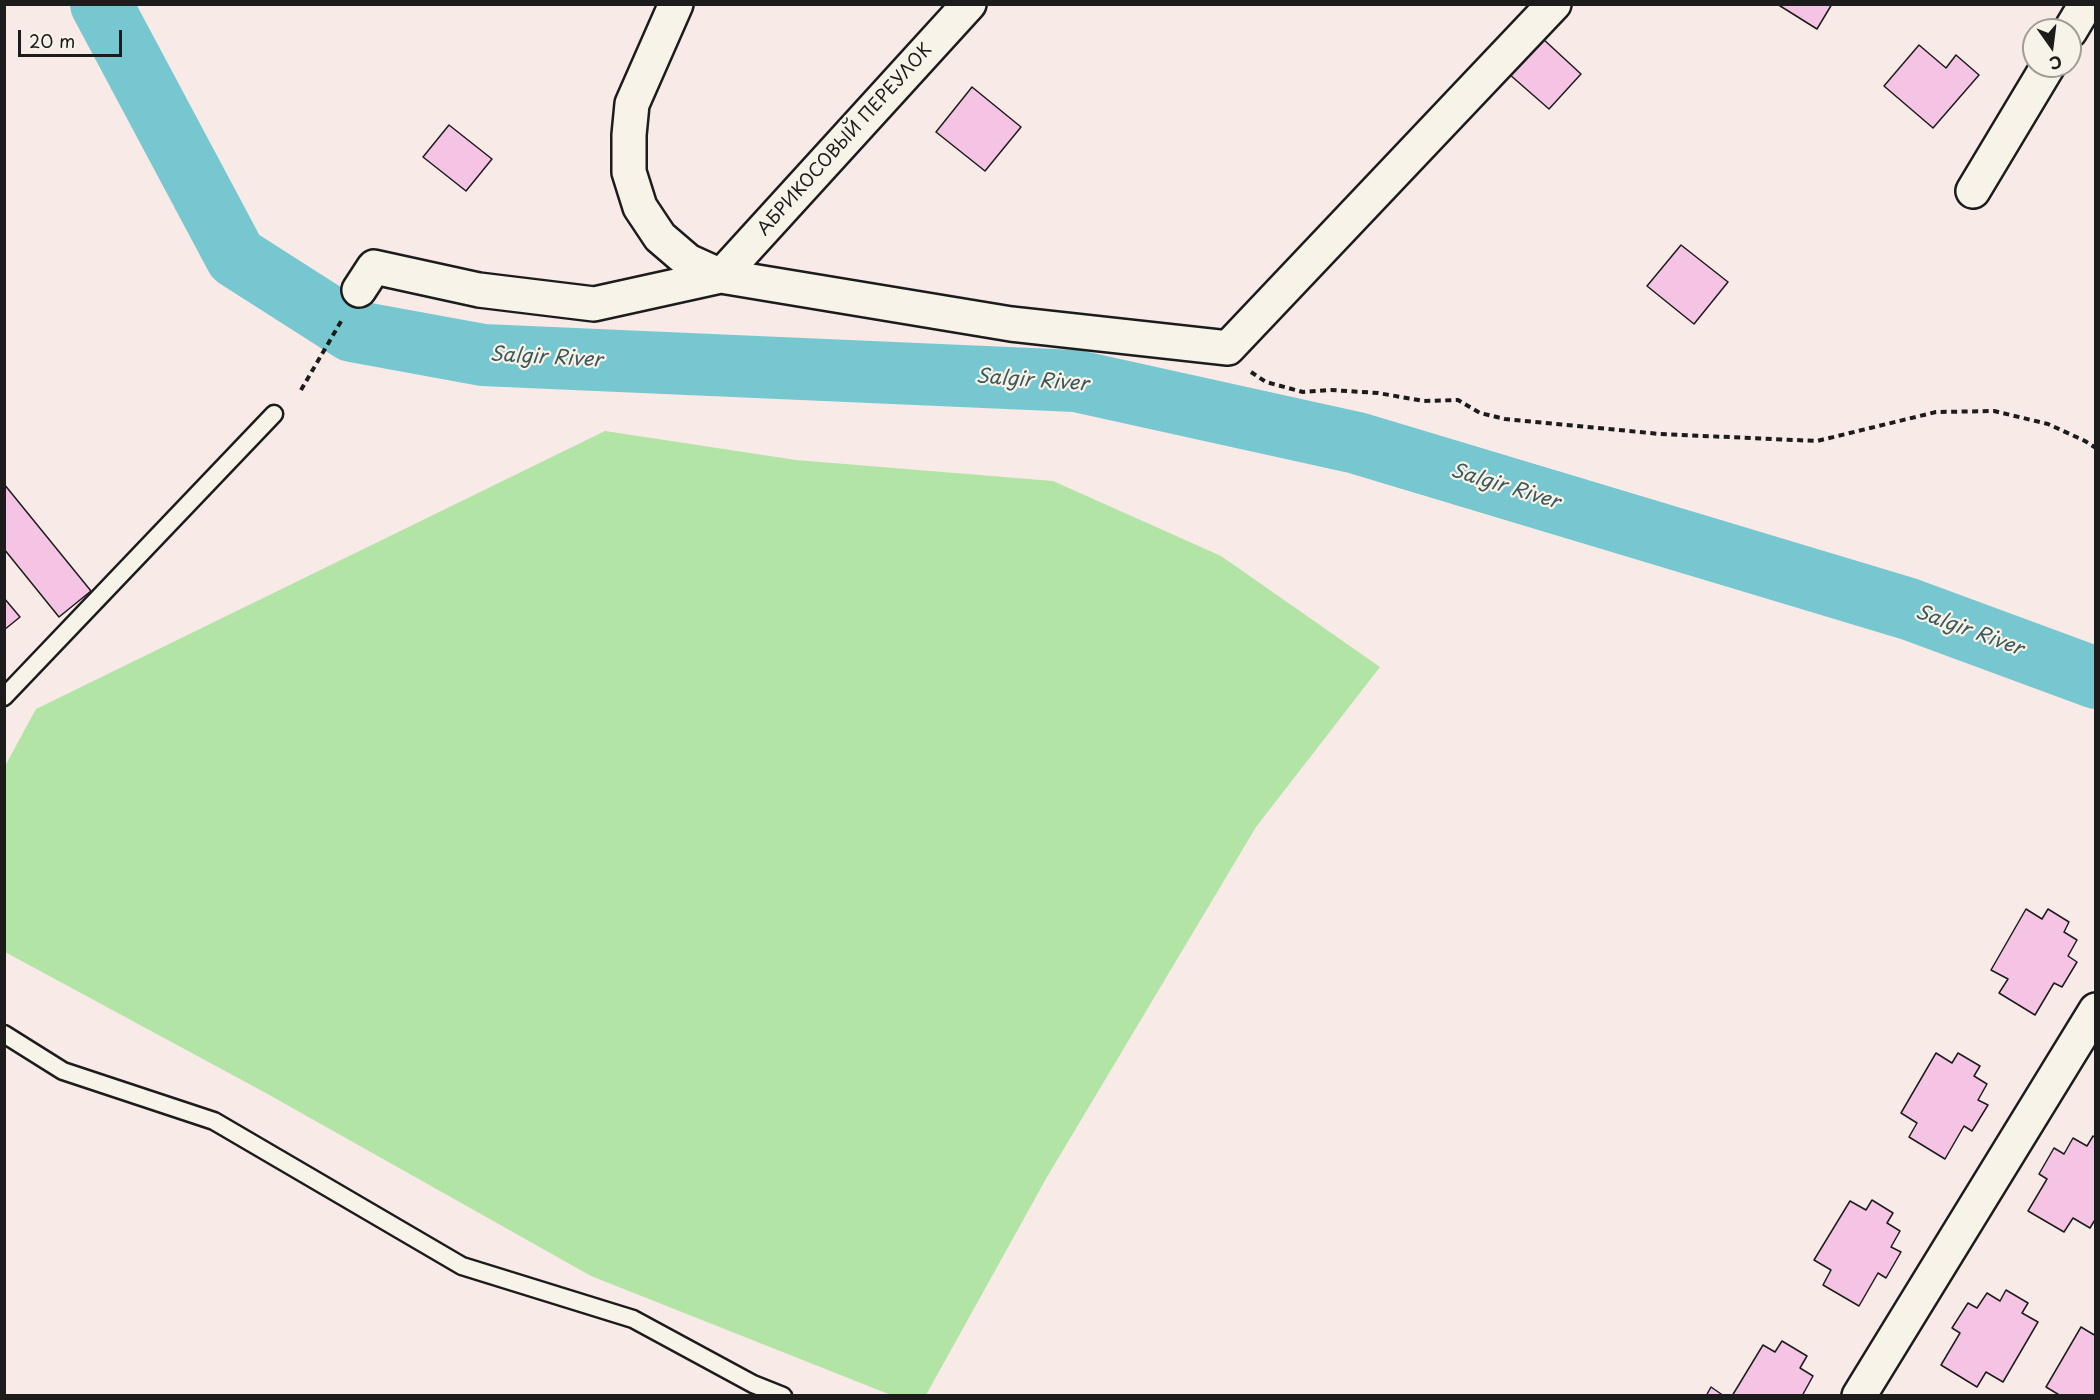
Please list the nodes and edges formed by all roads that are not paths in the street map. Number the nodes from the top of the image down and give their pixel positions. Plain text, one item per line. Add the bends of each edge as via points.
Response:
1 (676, 4) edge
2 (969, 4) edge
3 (1554, 4) edge
4 (2086, 4) edge
5 (2078, 18) edge
6 (2042, 78) edge
7 (1973, 191) dead end
8 (721, 276) junction
9 (359, 290) road end
10 (274, 414) dead end
11 (4, 697) edge
12 (2096, 1010) edge
13 (4, 1034) edge
14 (783, 1395) edge
15 (1859, 1395) edge

1 - 8 street via 632,104 629,172 639,207 660,237 688,261
2 - 8 street, АБРИКОСОВЫЙ ПЕРЕУЛОК
3 - 8 street via 1228,348 1011,324
4 - 5 street
6 - 7 street
8 - 9 street via 594,304 479,290 374,267
10 - 11 lane
12 - 15 street
13 - 14 lane via 63,1071 214,1121 462,1266 633,1319 753,1384

